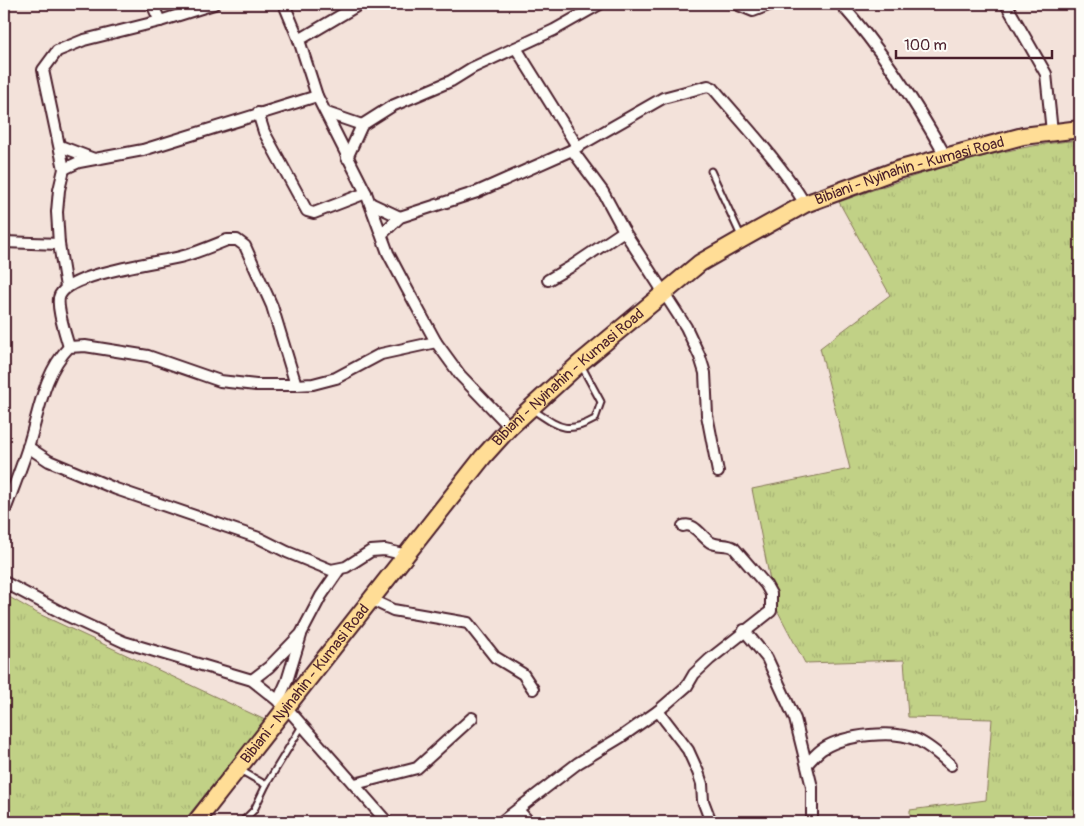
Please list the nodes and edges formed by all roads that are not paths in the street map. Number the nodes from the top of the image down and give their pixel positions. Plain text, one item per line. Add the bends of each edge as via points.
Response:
1 (152, 4) edge
2 (214, 4) edge
3 (284, 4) edge
4 (360, 4) edge
5 (600, 4) edge
6 (736, 4) edge
7 (771, 4) edge
8 (840, 4) edge
9 (1006, 4) edge
10 (160, 21) junction
11 (299, 40) junction
12 (516, 48) junction
13 (317, 96) junction
14 (258, 113) junction
15 (327, 114) junction
16 (362, 125) junction
17 (1080, 129) edge
18 (1052, 132) junction
19 (60, 146) junction
20 (575, 148) junction
21 (946, 156) junction
22 (347, 158) junction
23 (94, 159) junction
24 (64, 169) junction
25 (711, 171) dead end
26 (368, 198) junction
27 (805, 204) junction
28 (400, 217) junction
29 (624, 231) junction
30 (382, 234) junction
31 (742, 239) junction
32 (4, 242) edge
33 (59, 244) junction
34 (548, 280) dead end
35 (66, 287) junction
36 (664, 293) junction
37 (436, 342) junction
38 (69, 347) junction
39 (580, 363) junction
40 (296, 385) junction
41 (529, 408) junction
42 (510, 427) junction
43 (28, 447) junction
44 (718, 472) dead end
45 (4, 513) edge
46 (683, 526) dead end
47 (407, 555) junction
48 (339, 570) junction
49 (4, 582) edge
50 (372, 600) junction
51 (744, 630) junction
52 (301, 634) junction
53 (252, 680) junction
54 (533, 689) dead end
55 (282, 704) junction
56 (658, 711) junction
57 (472, 718) dead end
58 (302, 726) junction
59 (808, 764) junction
60 (951, 765) dead end
61 (238, 769) junction
62 (355, 784) junction
63 (266, 785) junction
64 (518, 810) junction
65 (201, 820) edge
66 (242, 822) edge
67 (387, 822) edge
68 (501, 822) edge
69 (529, 822) edge
70 (711, 822) edge
71 (812, 822) edge

1 - 10 street
2 - 10 street
3 - 11 street
4 - 11 street
5 - 12 street
6 - 7 street via 753,11
8 - 21 street via 886,61
9 - 18 street via 1046,74
10 - 19 street via 84,40 57,51 48,62 42,76
11 - 13 street
12 - 16 street via 392,106
12 - 20 street
13 - 14 street
13 - 15 street
14 - 23 street via 143,150
14 - 26 street via 264,132 307,211 314,213
15 - 16 street
15 - 22 street
16 - 22 street
17 - 18 main road, Bibiani - Nyinahin - Kumasi Road
18 - 21 main road, Bibiani - Nyinahin - Kumasi Road via 1023,136
19 - 23 street
19 - 24 street
20 - 27 street via 663,98 708,86 780,165
20 - 28 street via 477,192
20 - 29 street
21 - 27 main road, Bibiani - Nyinahin - Kumasi Road via 896,170
22 - 26 street
23 - 24 street
24 - 33 street via 58,190
25 - 31 lane
26 - 28 street
26 - 30 street
27 - 31 main road, Bibiani - Nyinahin - Kumasi Road
28 - 30 street
29 - 34 street
29 - 36 street
30 - 37 street via 388,253
31 - 36 main road, Bibiani - Nyinahin - Kumasi Road via 700,263
32 - 33 street
33 - 35 street
35 - 38 street via 59,303
35 - 40 street via 115,270 181,257 227,240 237,240 245,246 272,306
36 - 39 main road, Bibiani - Nyinahin - Kumasi Road
36 - 44 street via 686,327 705,373 707,415
37 - 40 street via 381,354 336,378
37 - 42 street via 460,375
38 - 40 street via 85,346 148,356 220,380 256,385
38 - 43 street via 55,362 48,379
39 - 41 main road, Bibiani - Nyinahin - Kumasi Road
39 - 41 lane via 601,402 595,419 578,429 565,428
41 - 42 main road, Bibiani - Nyinahin - Kumasi Road
42 - 47 main road, Bibiani - Nyinahin - Kumasi Road
43 - 45 street
43 - 48 street via 49,461 116,489 259,538 331,570
46 - 51 street via 691,526 711,542 734,548 771,594 770,611
47 - 48 street via 385,550 371,552
47 - 50 main road, Bibiani - Nyinahin - Kumasi Road
48 - 52 street
49 - 53 street via 124,642
50 - 54 street via 393,610 468,623 495,657 523,674
50 - 55 main road, Bibiani - Nyinahin - Kumasi Road
51 - 56 street
51 - 59 street via 766,658 786,696
52 - 53 street
52 - 55 street
53 - 55 street
55 - 58 street
55 - 61 main road, Bibiani - Nyinahin - Kumasi Road
56 - 64 street via 578,763
56 - 70 street via 688,750 702,784 703,801
57 - 62 street via 417,768
58 - 62 street
58 - 63 lane
59 - 60 street via 822,749 833,744 884,734 916,740
59 - 71 street
61 - 63 lane
61 - 65 main road, Bibiani - Nyinahin - Kumasi Road
62 - 67 street
63 - 66 lane via 254,810
64 - 68 street
64 - 69 street

